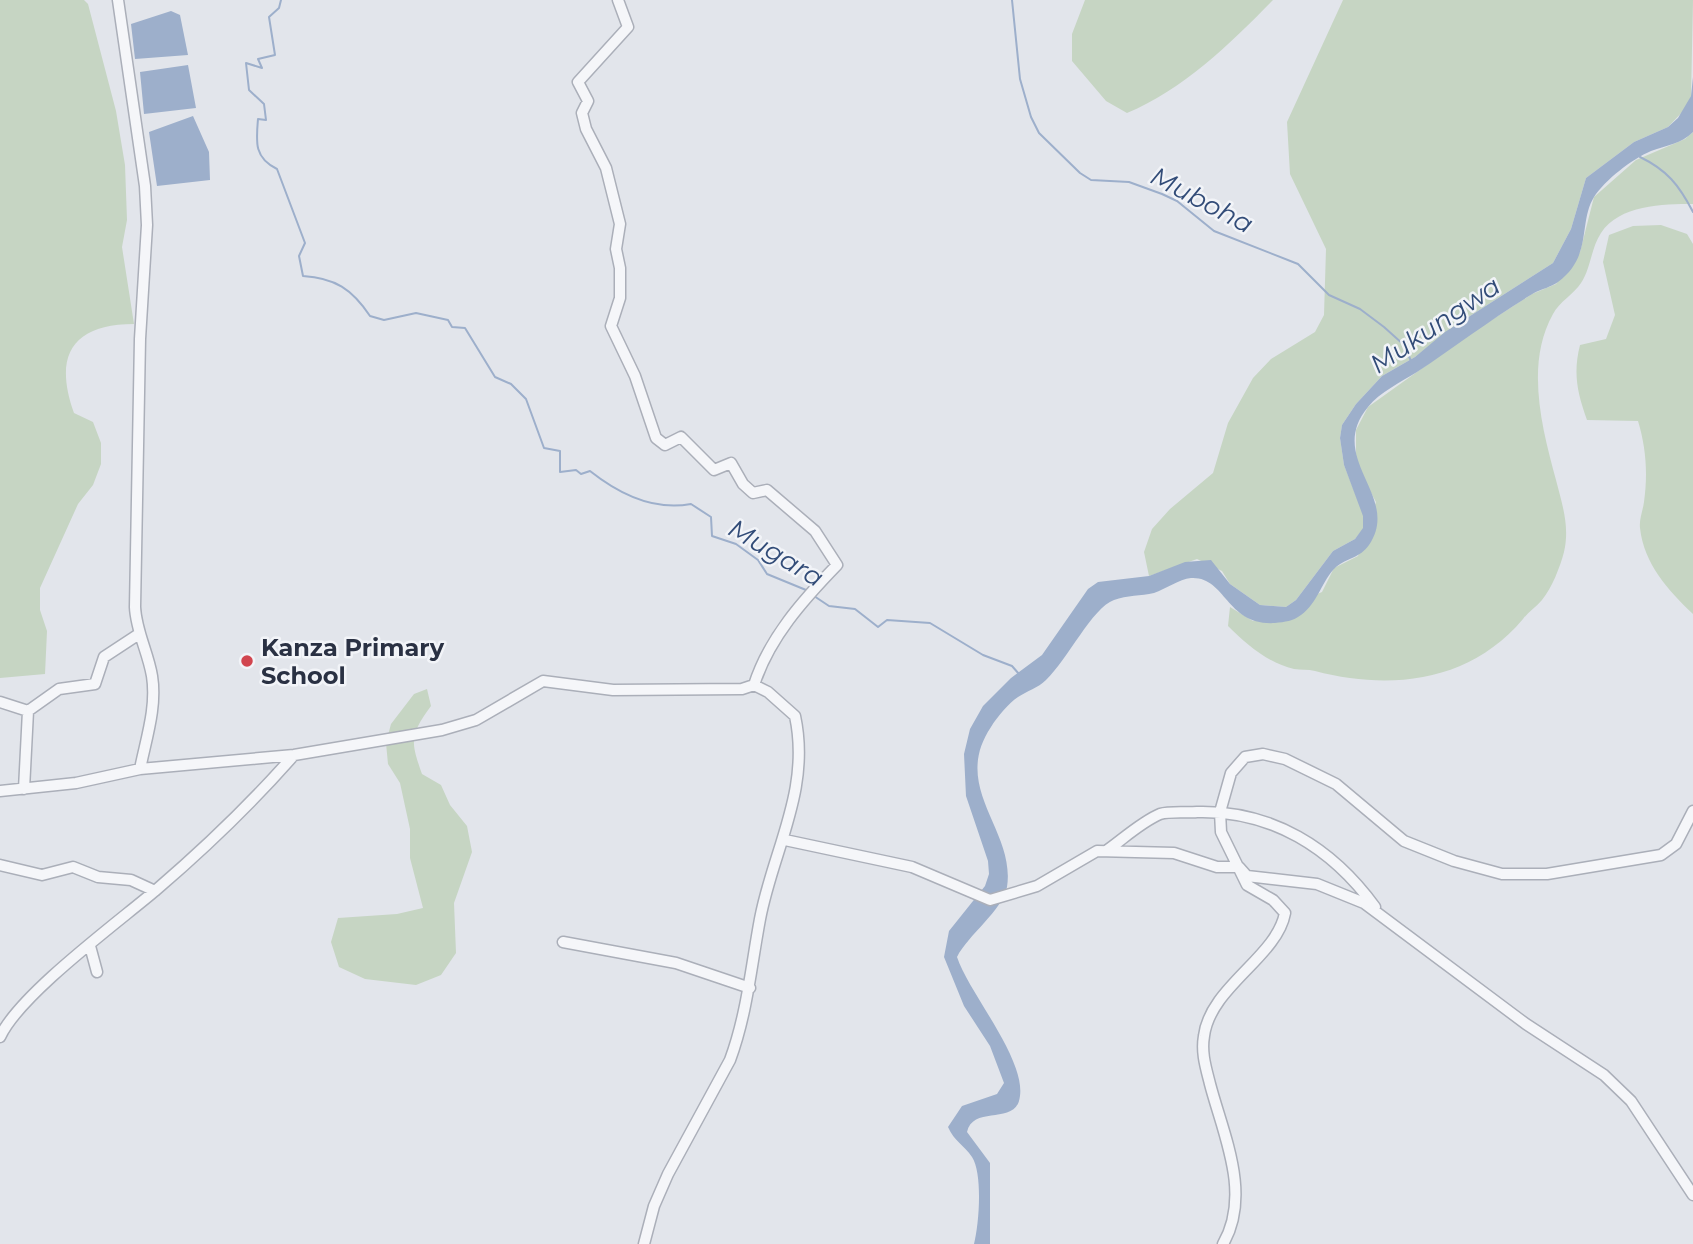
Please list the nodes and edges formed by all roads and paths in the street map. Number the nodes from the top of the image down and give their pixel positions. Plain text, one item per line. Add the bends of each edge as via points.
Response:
1 (118, 0) edge
2 (618, 0) edge
3 (139, 634) junction
4 (754, 685) junction
5 (0, 702) edge
6 (28, 711) junction
7 (294, 755) junction
8 (140, 769) junction
9 (24, 789) junction
10 (0, 791) edge
11 (1693, 811) edge
12 (1220, 812) junction
13 (785, 840) junction
14 (1105, 851) junction
15 (1, 862) edge
16 (1239, 867) junction
17 (155, 891) junction
18 (1382, 917) junction
19 (563, 942) dead end
20 (90, 946) junction
21 (97, 972) dead end
22 (750, 988) junction
23 (4, 1021) edge
24 (0, 1037) edge
25 (1693, 1195) edge
26 (644, 1244) edge
27 (1223, 1244) edge

1 - 3 street via 148,225 140,339 135,559
2 - 4 street via 628,27 578,82 588,101 582,113 586,129 606,168 620,223 616,250 620,298 611,326 635,376 656,438 665,445 681,437 714,470 732,463 753,493 767,490 815,531 837,565 778,635 761,662
3 - 6 street via 104,657 95,684 59,689
3 - 8 street via 153,697
4 - 7 street via 742,689 620,690 542,681 471,722
4 - 13 street via 788,707 796,722 797,781
5 - 6 street
6 - 9 street
7 - 8 street
7 - 17 street via 227,828
8 - 9 street
9 - 10 street
11 - 12 street via 1676,844 1661,855 1547,874 1502,874 1404,841 1336,784 1277,756 1245,757 1231,773
12 - 14 street via 1160,814
12 - 16 street via 1221,832
12 - 18 street via 1252,816 1313,844 1359,885
13 - 14 street via 912,867 990,900 1037,886 1091,852
13 - 22 street via 760,919
14 - 16 street via 1174,853 1217,867
15 - 17 street via 42,875 73,867 98,877 131,880
16 - 18 street via 1247,876 1317,884 1364,903
16 - 27 street via 1247,885 1286,913 1270,942 1213,1010 1203,1038 1205,1065 1237,1187 1233,1219
17 - 20 street
18 - 25 street via 1526,1024 1604,1075 1631,1101
19 - 22 street via 676,962
20 - 21 street
20 - 23 street
22 - 26 street via 730,1060 668,1174
23 - 24 street

